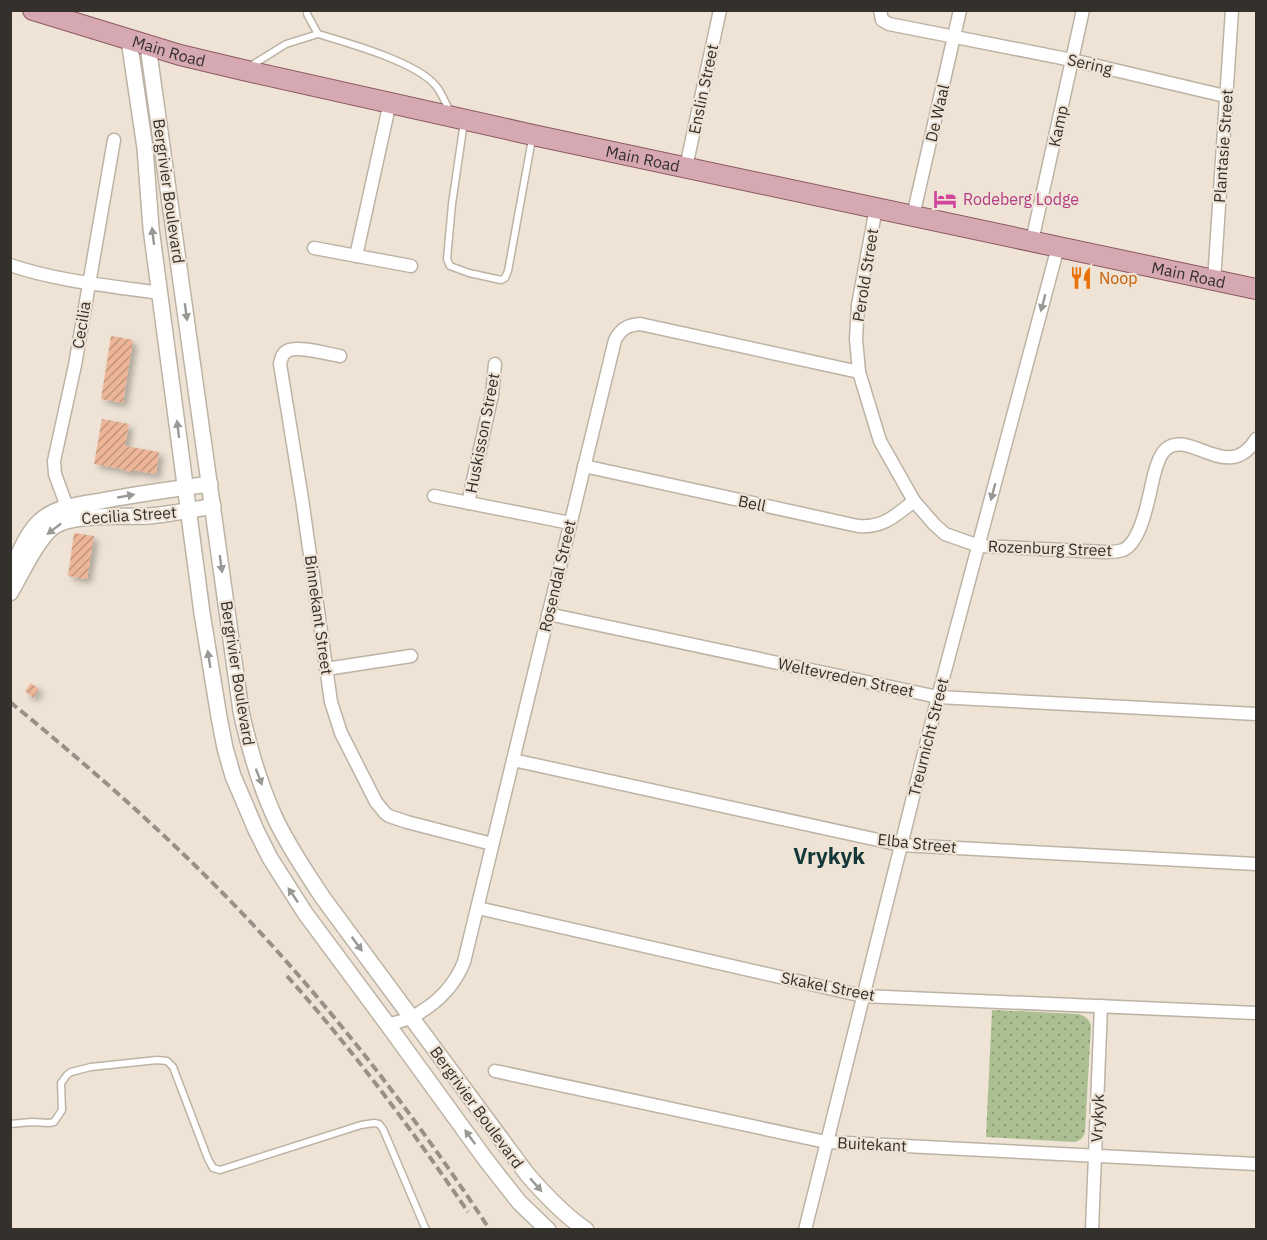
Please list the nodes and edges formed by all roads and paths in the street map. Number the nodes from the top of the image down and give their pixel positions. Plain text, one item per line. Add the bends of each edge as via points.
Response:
1 (33, 10) edge
2 (720, 10) edge
3 (880, 10) edge
4 (960, 10) edge
5 (1083, 10) edge
6 (1232, 10) edge
7 (307, 14) dead end
8 (318, 34) junction
9 (954, 37) junction
10 (129, 40) junction
11 (148, 46) junction
12 (1072, 60) junction
13 (243, 70) junction
14 (1226, 96) junction
15 (390, 102) junction
16 (459, 117) junction
17 (533, 135) junction
18 (114, 140) dead end
19 (686, 167) junction
20 (876, 208) junction
21 (913, 216) junction
22 (1032, 241) junction
23 (1058, 247) junction
24 (315, 248) dead end
25 (356, 256) junction
26 (10, 265) edge
27 (411, 266) dead end
28 (1214, 281) junction
29 (88, 282) junction
30 (1257, 290) edge
31 (160, 292) junction
32 (340, 356) dead end
33 (495, 364) dead end
34 (859, 372) junction
35 (1257, 439) edge
36 (584, 466) junction
37 (210, 484) junction
38 (185, 487) junction
39 (434, 496) dead end
40 (914, 501) junction
41 (468, 503) junction
42 (67, 507) junction
43 (213, 507) junction
44 (188, 511) junction
45 (570, 523) junction
46 (979, 546) junction
47 (10, 572) edge
48 (10, 593) edge
49 (548, 614) junction
50 (411, 656) dead end
51 (326, 669) junction
52 (938, 697) junction
53 (1257, 714) edge
54 (513, 760) junction
55 (492, 844) junction
56 (901, 845) junction
57 (1257, 864) edge
58 (478, 908) junction
59 (863, 996) junction
60 (1101, 1006) junction
61 (1257, 1013) edge
62 (411, 1018) junction
63 (388, 1025) junction
64 (495, 1071) dead end
65 (10, 1124) edge
66 (826, 1142) junction
67 (1095, 1156) junction
68 (1257, 1164) edge
69 (426, 1230) edge
70 (548, 1230) edge
71 (586, 1230) edge
72 (805, 1230) edge
73 (1092, 1230) edge

1 - 10 main road, Main Road
2 - 19 street, Enslin Street
3 - 9 street, Sering via 885,23
4 - 9 street, De Waal
5 - 12 street, Kamp
6 - 14 street, Plantasie Street
7 - 8 lane
8 - 13 lane via 286,44
8 - 16 lane via 419,71
9 - 12 street, Sering
9 - 21 street, De Waal
10 - 11 main road, Main Road
31 -> 10 street, Bergrivier Boulevard
11 - 13 main road, Main Road
11 -> 37 street, Bergrivier Boulevard
12 - 14 street, Sering
12 - 22 street, Kamp
13 - 15 main road, Main Road
14 - 28 street, Plantasie Street
15 - 16 main road, Main Road
15 - 25 street
16 - 17 main road, Main Road
16 - 17 lane via 447,259 450,266 469,273 505,278
17 - 19 main road, Main Road
18 - 29 street, Cecilia
19 - 20 main road, Main Road
20 - 21 main road, Main Road
20 - 34 street, Perold Street via 858,305
21 - 22 main road, Main Road
22 - 23 main road, Main Road
23 - 28 main road, Main Road
23 -> 46 street, Treurnicht Street
24 - 25 street
25 - 27 street
26 - 29 street
28 - 30 main road, Main Road
29 - 31 street
29 - 42 street, Cecilia via 54,464
38 -> 31 street, Bergrivier Boulevard
32 - 51 street, Binnekant Street via 292,349 284,354 280,364
33 - 41 street, Huskisson Street
34 - 36 street, Rosendal Street via 632,324 615,340
34 - 40 street, Perold Street via 880,441
35 - 46 street, Rozenburg Street via 1249,450 1229,458 1180,445 1165,449 1139,531 1122,550
36 - 40 street, Bell via 858,526 877,525
36 - 45 street, Rosendal Street
37 - 38 street, Cecilia Street
37 - 43 street, Bergrivier Boulevard
42 -> 38 street, Cecilia Street
38 - 44 street, Bergrivier Boulevard
39 - 41 street
40 - 46 street, Perold Street via 945,534
41 - 45 street
42 - 47 street, Cecilia Street via 35,526
43 - 44 street, Cecilia Street
43 -> 62 street, Bergrivier Boulevard via 241,711 253,762 276,819 322,898
44 -> 48 street, Cecilia Street via 63,522 39,544
63 -> 44 street, Bergrivier Boulevard via 288,887 256,830 233,776 213,684
45 - 49 street, Rosendal Street
46 - 52 street, Treurnicht Street
49 - 52 street, Weltevreden Street
49 - 54 street, Rosendal Street
50 - 51 street
51 - 55 street, Binnekant Street via 341,733 381,808 401,820
52 - 53 street, Weltevreden Street
52 - 56 street, Treurnicht Street
54 - 55 street, Rosendal Street
54 - 56 street, Elba Street
55 - 58 street, Rosendal Street
56 - 57 street, Elba Street
56 - 59 street, Treurnicht Street
58 - 59 street, Skakel Street
58 - 62 street, Rosendal Street via 455,982
59 - 60 street, Skakel Street
59 - 66 street, Treurnicht Street
60 - 61 street, Skakel Street
60 - 67 street, Vrykyk
62 - 63 street, Rosendal Street
62 -> 71 street, Bergrivier Boulevard via 527,1174
70 -> 63 street, Bergrivier Boulevard via 519,1202 486,1160
64 - 66 street, Buitekant
65 - 69 lane via 54,1122 62,1110 61,1083 71,1072 167,1061 173,1067 215,1169 376,1123 383,1129
66 - 67 street, Buitekant
66 - 72 street, Treurnicht Street
67 - 68 street, Buitekant
67 - 73 street, Vrykyk

